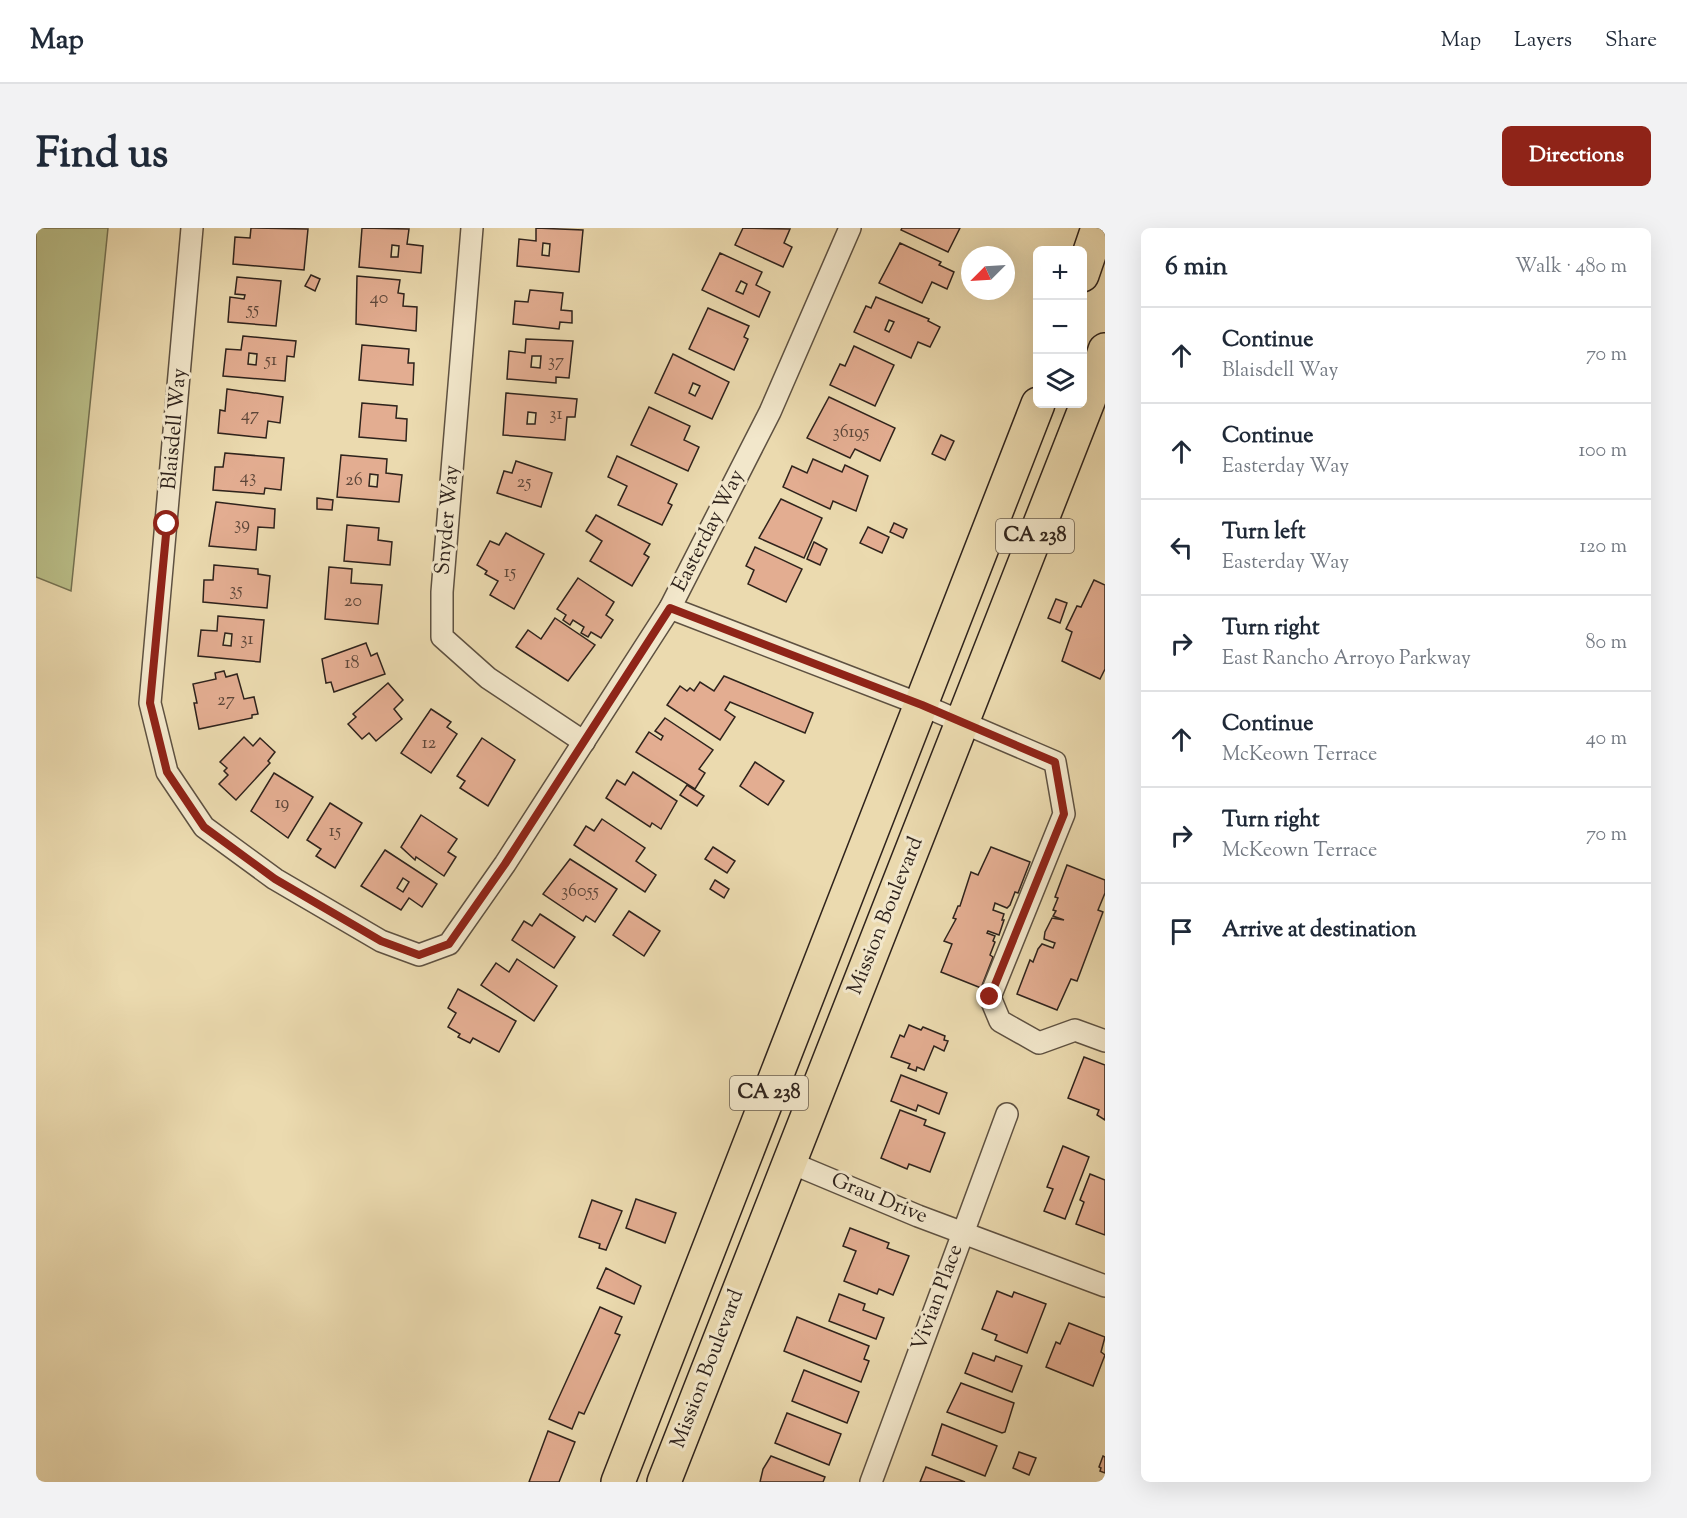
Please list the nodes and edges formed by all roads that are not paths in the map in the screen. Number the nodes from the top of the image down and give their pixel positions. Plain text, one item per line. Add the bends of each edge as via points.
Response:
1 (192, 228) edge
2 (472, 228) edge
3 (850, 228) edge
4 (1098, 228) edge
5 (1087, 262) edge
6 (1105, 350) edge
7 (1097, 402) edge
8 (1036, 408) edge
9 (670, 608) junction
10 (922, 705) junction
11 (962, 722) junction
12 (584, 742) junction
13 (167, 772) joint
14 (1105, 1041) edge
15 (1006, 1114) dead end
16 (789, 1162) junction
17 (962, 1232) junction
18 (1105, 1286) edge
19 (618, 1482) edge
20 (664, 1482) edge
21 (871, 1482) edge

1 - 13 street, Blaisdell Way via 150,703
2 - 12 street, Snyder Way via 442,592 442,637 488,678
3 - 9 street, Easterday Way via 770,412
4 - 5 main road
6 - 7 main road, Mission Boulevard / CA 238
7 - 11 main road, Mission Boulevard / CA 238
8 - 10 main road, Mission Boulevard / CA 238
9 - 10 street
9 - 12 street, Easterday Way
10 - 11 street
10 - 19 main road, Mission Boulevard / CA 238
11 - 14 street via 1055,762 1064,814 990,997 1000,1021 1039,1043 1075,1030
11 - 16 main road, Mission Boulevard / CA 238
12 - 13 street, Easterday Way via 449,944 419,955 381,941 275,879 204,827
15 - 17 street, Vivian Place
16 - 17 street, Grau Drive
16 - 20 main road, Mission Boulevard / CA 238
17 - 18 street, Grau Drive
17 - 21 street, Vivian Place

